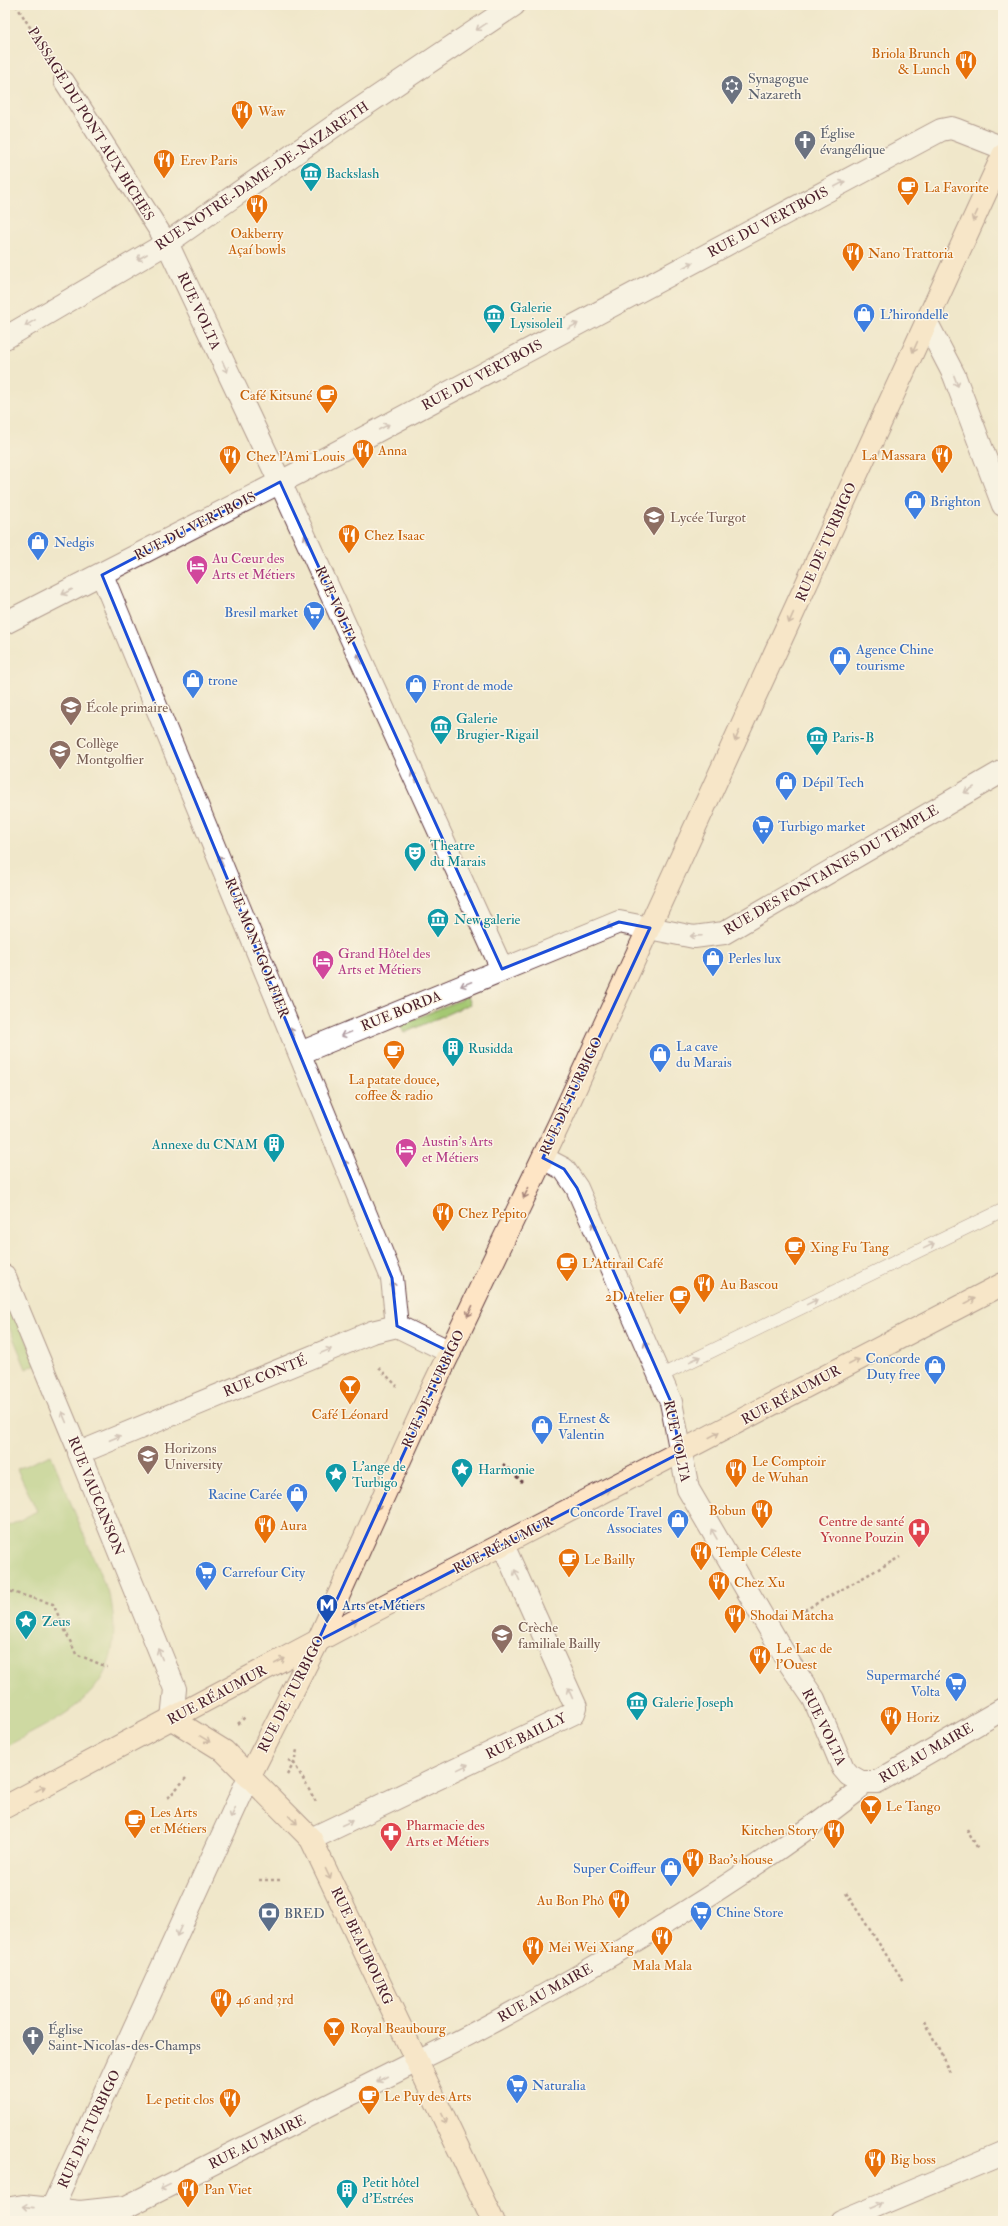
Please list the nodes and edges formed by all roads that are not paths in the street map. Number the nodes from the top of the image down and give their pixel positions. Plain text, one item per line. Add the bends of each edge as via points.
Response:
1 (514, 5) edge
2 (64, 81) road end
3 (1003, 148) edge
4 (1003, 155) edge
5 (167, 243) junction
6 (926, 321) junction
7 (5, 338) edge
8 (280, 482) junction
9 (1003, 505) edge
10 (102, 575) junction
11 (5, 623) edge
12 (1003, 771) edge
13 (650, 928) junction
14 (502, 969) junction
15 (300, 1053) junction
16 (543, 1158) junction
17 (1003, 1210) edge
18 (5, 1275) edge
19 (1003, 1284) edge
20 (397, 1326) junction
21 (450, 1352) junction
22 (660, 1376) junction
23 (79, 1453) junction
24 (680, 1453) junction
25 (503, 1545) junction
26 (318, 1641) junction
27 (1003, 1708) edge
28 (172, 1719) junction
29 (249, 1777) junction
30 (861, 1782) junction
31 (5, 1807) edge
32 (311, 1840) junction
33 (416, 2061) junction
34 (1003, 2153) edge
35 (5, 2209) edge
36 (49, 2215) edge
37 (493, 2221) edge
38 (841, 2221) edge

1 -> 5 street, RUE NOTRE-DAME-DE-NAZARETH
2 - 5 street, PASSAGE DU PONT AUX BICHES
8 -> 3 street, RUE DU VERTBOIS via 942,130 951,128
4 -> 6 main road, RUE DE TURBIGO
5 -> 7 street, RUE NOTRE-DAME-DE-NAZARETH
5 -> 8 street, RUE VOLTA
6 -> 9 street via 954,375
6 -> 13 main road, RUE DE TURBIGO
8 - 10 street, RUE DU VERTBOIS
14 -> 8 street, RUE VOLTA
10 -> 11 street, RUE DU VERTBOIS
15 -> 10 street, RUE MONTGOLFIER
12 -> 13 street, RUE DES FONTAINES DU TEMPLE via 724,933 694,937
13 -> 14 street via 619,922
13 - 16 main road, RUE DE TURBIGO
14 -> 15 street, RUE BORDA
20 -> 15 street, RUE MONTGOLFIER via 392,1278
16 -> 21 main road, RUE DE TURBIGO
22 -> 16 street, RUE VOLTA via 577,1188 564,1169
22 -> 17 lane
23 -> 18 street, RUE VAUCANSON
24 -> 19 main road, RUE RÉAUMUR
20 - 21 street
23 -> 20 street, RUE CONTÉ via 372,1332
21 -> 26 main road, RUE DE TURBIGO
22 - 24 street, RUE VOLTA via 671,1402
28 -> 23 street, RUE VAUCANSON via 175,1689
25 -> 24 main road, RUE RÉAUMUR
30 -> 24 street, RUE VOLTA via 843,1768 814,1699 790,1664 688,1489
26 -> 25 main road, RUE RÉAUMUR
32 -> 25 street, RUE BAILLY via 574,1713 576,1707
28 -> 26 main road, RUE RÉAUMUR
26 - 29 main road, RUE DE TURBIGO
27 - 30 street, RUE AU MAIRE via 877,1782
28 -> 29 main road, RUE BEAUBOURG via 224,1751
31 -> 28 main road, RUE RÉAUMUR
29 -> 32 main road, RUE BEAUBOURG
29 -> 36 street, RUE DE TURBIGO
30 - 33 street, RUE AU MAIRE via 858,1791 807,1831 621,1951 512,2013
32 -> 33 main road, RUE BEAUBOURG
33 -> 36 street, RUE AU MAIRE via 126,2207
33 -> 37 main road, RUE BEAUBOURG
38 -> 34 street
36 -> 35 street, RUE AU MAIRE via 23,2206

